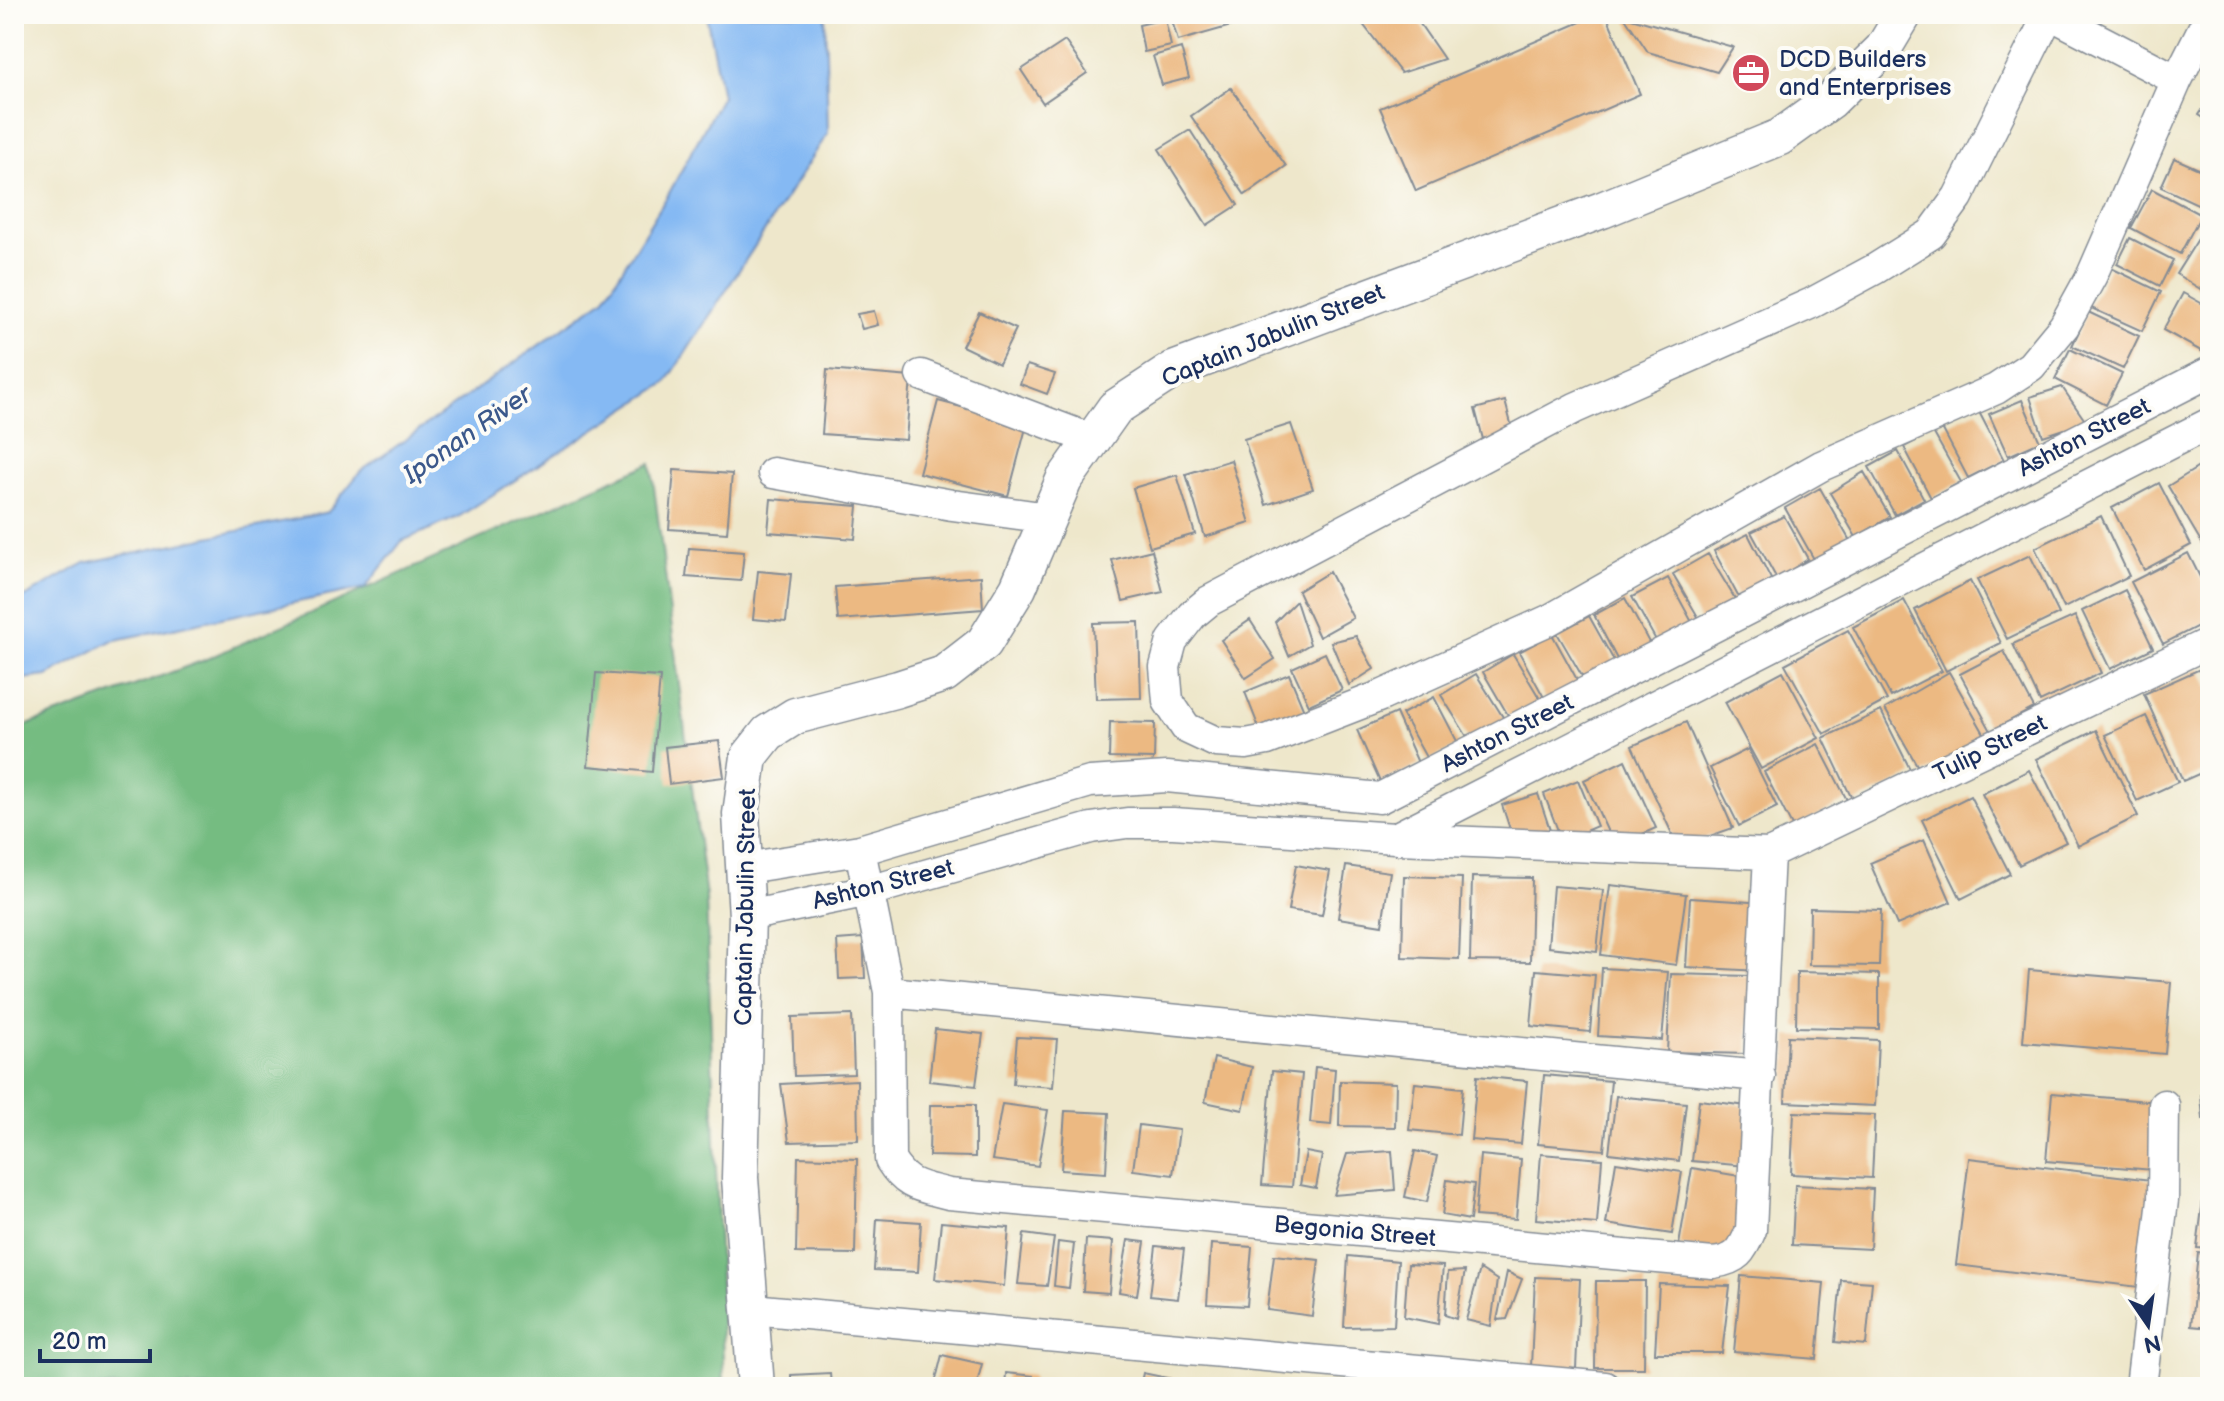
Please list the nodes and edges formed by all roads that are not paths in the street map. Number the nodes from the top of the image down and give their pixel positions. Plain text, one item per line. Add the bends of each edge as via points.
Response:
1 (1904, 14) edge
2 (2050, 14) edge
3 (2210, 15) edge
4 (2177, 80) junction
5 (2210, 372) edge
6 (921, 375) dead end
7 (2210, 423) edge
8 (1093, 440) junction
9 (773, 473) dead end
10 (1048, 518) junction
11 (2210, 642) edge
12 (1380, 798) junction
13 (1395, 838) junction
14 (860, 850) junction
15 (1769, 854) junction
16 (745, 868) junction
17 (869, 891) junction
18 (747, 916) junction
19 (889, 992) junction
20 (1760, 1076) junction
21 (2164, 1105) dead end
22 (751, 1309) junction
23 (756, 1387) edge
24 (1605, 1387) edge
25 (2141, 1387) edge

1 - 8 street, Captain Jabulin Street via 1883,49 1862,70 1780,137 1602,210 1173,370 1115,408
2 - 4 street
2 - 4 street via 1958,197 1931,234 1812,303 1575,408 1209,601 1172,641 1165,667 1168,701 1186,728 1216,742 1246,744 1383,695 1549,620 1821,466 1996,389 2031,366 2064,326 2092,275
3 - 4 street
5 - 12 street, Ashton Street
6 - 8 street
7 - 13 street, Ashton Street
8 - 10 street, Captain Jabulin Street via 1064,480
9 - 10 street
10 - 16 street, Captain Jabulin Street via 1018,588 974,651 944,674 795,716 768,733 749,757 741,814
11 - 15 street, Tulip Street
12 - 13 street
12 - 14 street, Ashton Street via 1167,777 1128,778 1090,782
13 - 15 street
13 - 17 street, Ashton Street via 1127,823 1091,828
14 - 16 street, Ashton Street
14 - 17 street, Begonia Street
15 - 20 street, Begonia Street
16 - 18 street, Captain Jabulin Street
17 - 18 street, Ashton Street
17 - 19 street, Begonia Street
18 - 22 street, Captain Jabulin Street via 740,1178
19 - 20 street
19 - 20 street, Begonia Street via 890,1160 901,1177 915,1185 965,1195 1730,1261 1741,1253 1751,1230
21 - 25 street via 2163,1200
22 - 23 street, Captain Jabulin Street
22 - 24 street

